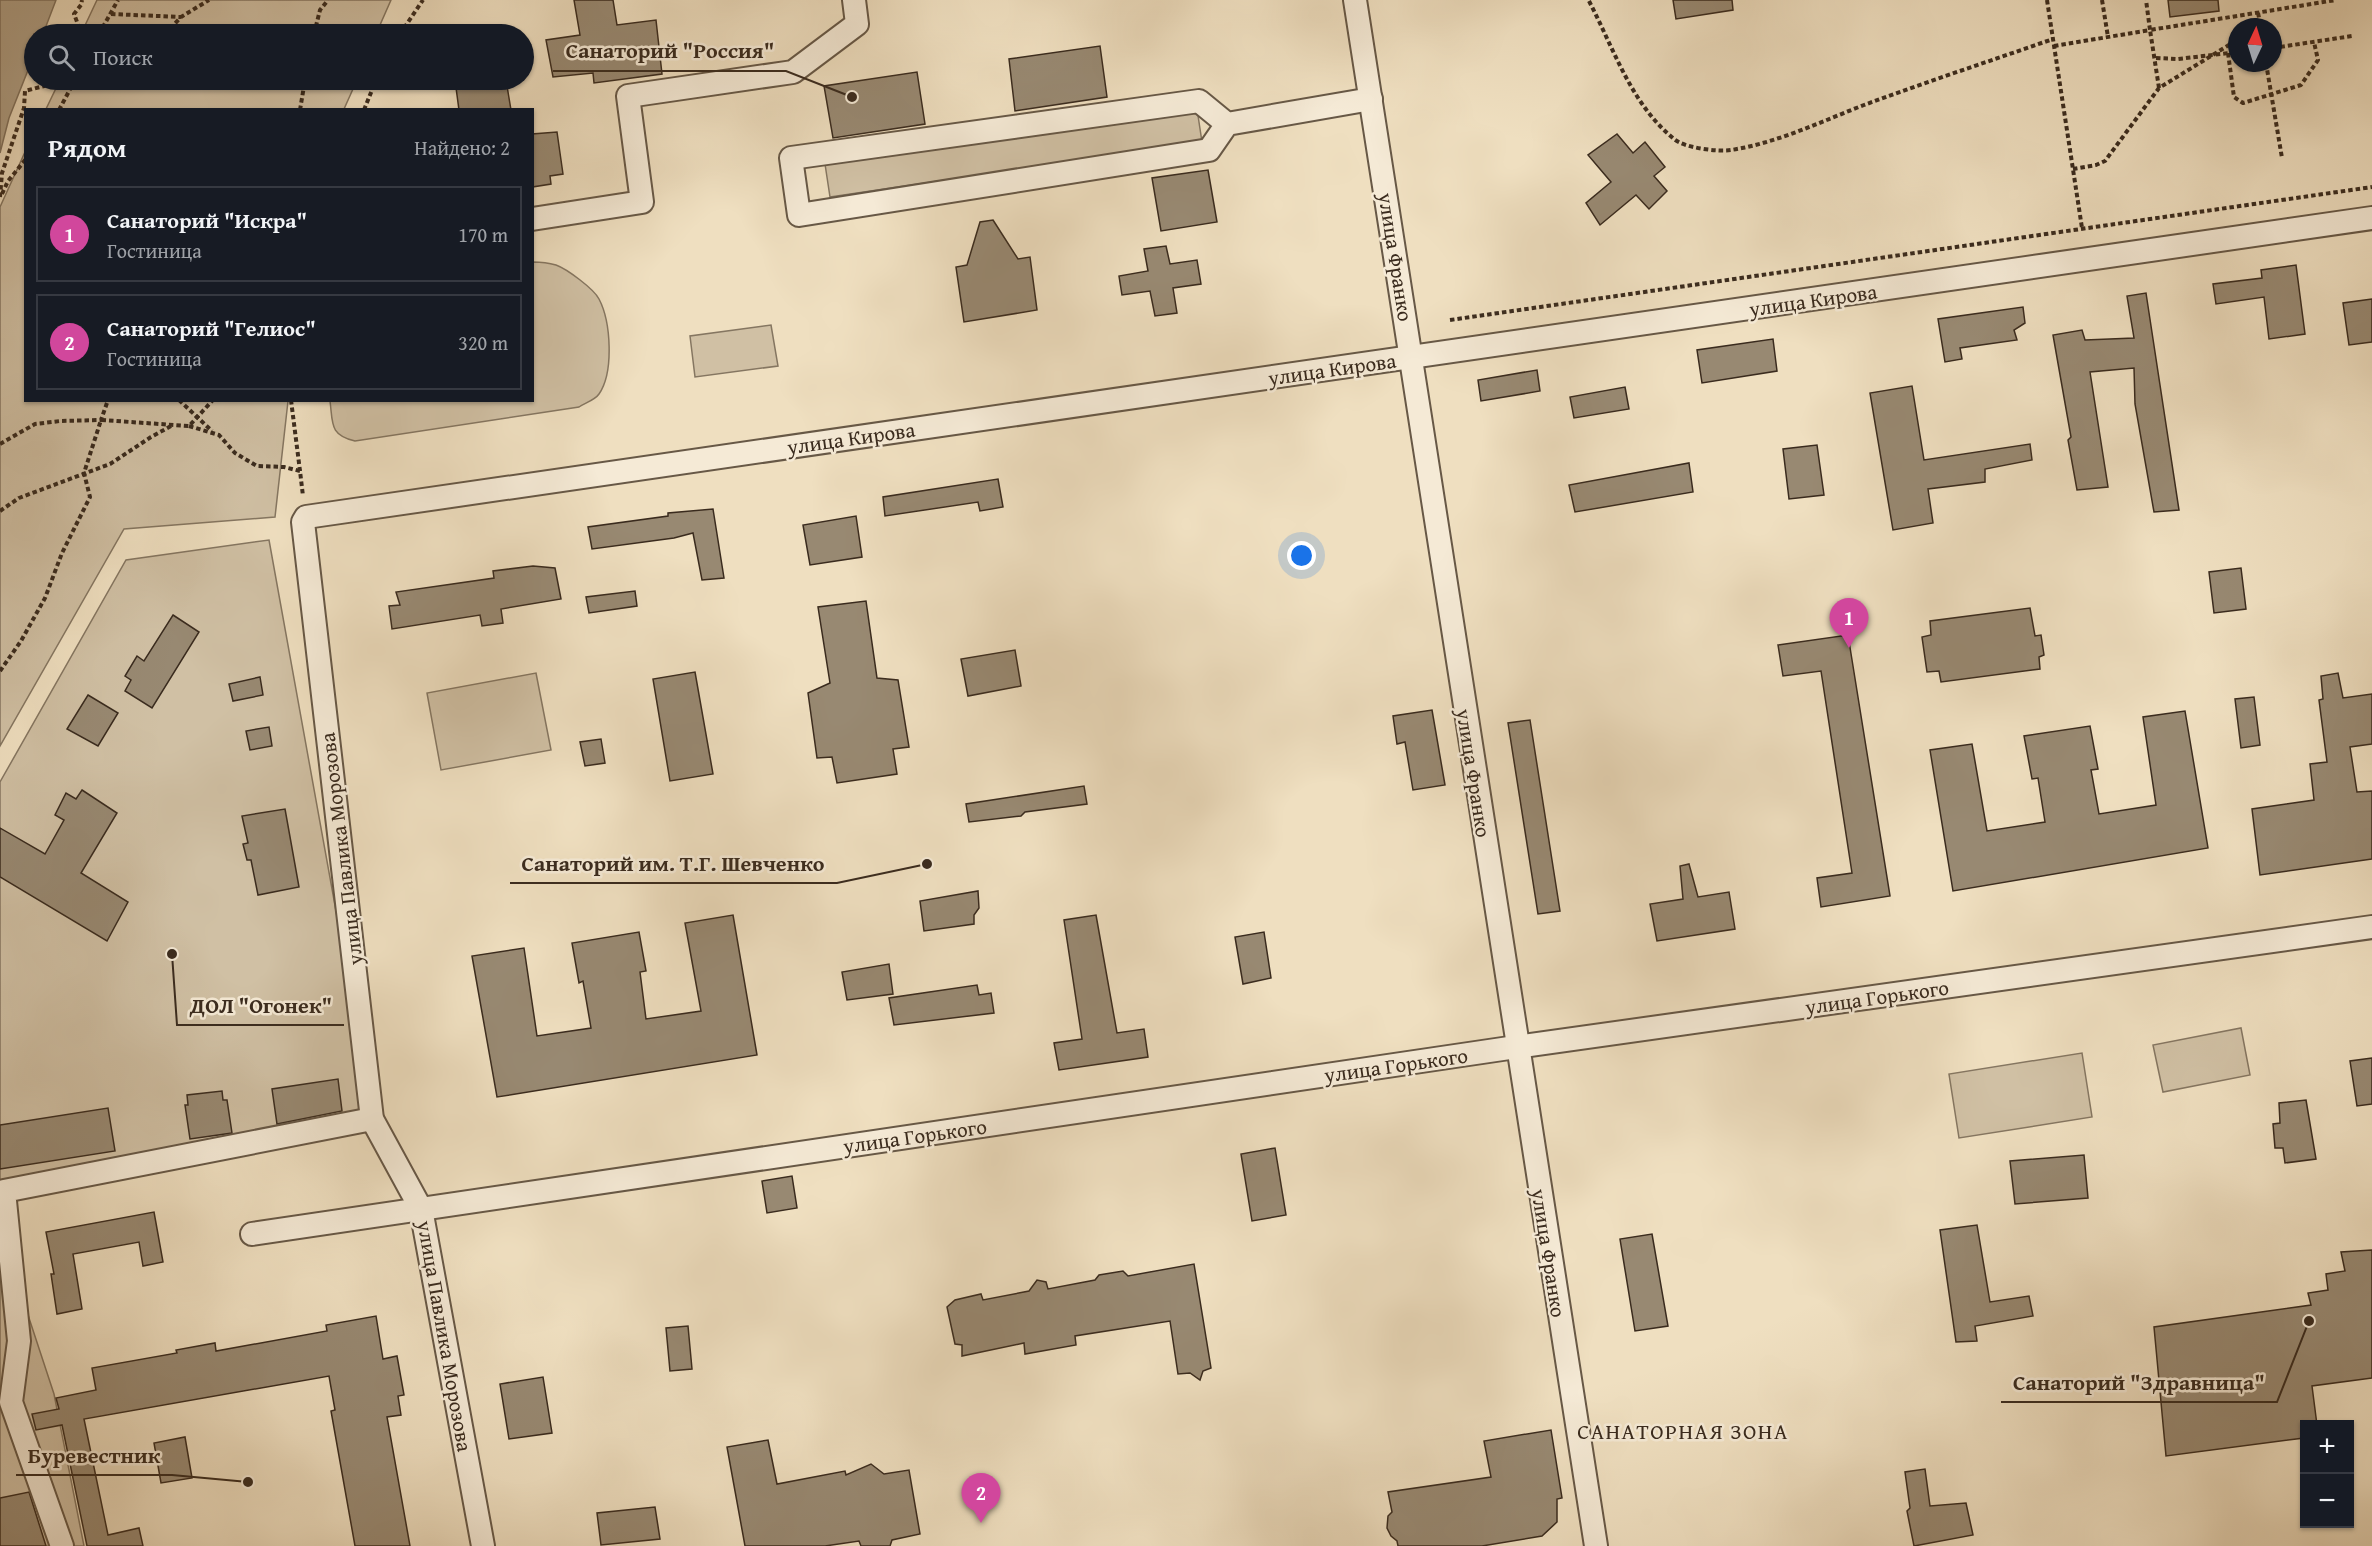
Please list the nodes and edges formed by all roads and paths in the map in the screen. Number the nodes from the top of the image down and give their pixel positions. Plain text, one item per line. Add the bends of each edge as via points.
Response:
1 (82, 0) edge
2 (118, 0) edge
3 (208, 0) edge
4 (328, 0) edge
5 (423, 0) edge
6 (854, 0) edge
7 (1355, 0) edge
8 (2047, 0) edge
9 (2102, 0) edge
10 (2146, 0) edge
11 (2336, 0) edge
12 (1589, 1) edge
13 (2259, 13) junction
14 (111, 14) junction
15 (181, 17) junction
16 (2259, 18) edge
17 (78, 24) edge
18 (105, 24) edge
19 (174, 24) edge
20 (316, 24) edge
21 (407, 24) edge
22 (2150, 30) junction
23 (2352, 36) dead end
24 (2108, 37) junction
25 (2053, 39) junction
26 (2314, 42) junction
27 (2228, 45) edge
28 (2054, 46) junction
29 (2282, 47) edge
30 (2228, 53) edge
31 (2212, 55) junction
32 (2156, 58) junction
33 (2231, 72) edge
34 (2267, 72) edge
35 (2159, 88) junction
36 (29, 90) edge
37 (70, 90) edge
38 (303, 90) edge
39 (372, 90) edge
40 (2271, 95) junction
41 (1371, 99) junction
42 (24, 108) edge
43 (24, 108) edge
44 (60, 108) edge
45 (300, 108) edge
46 (365, 108) edge
47 (1227, 124) junction
48 (2282, 158) dead end
49 (24, 162) edge
50 (2073, 170) junction
51 (2372, 187) edge
52 (0, 197) edge
53 (2372, 218) edge
54 (534, 219) edge
55 (2082, 228) junction
56 (1450, 320) dead end
57 (1412, 358) junction
58 (107, 402) edge
59 (181, 402) edge
60 (211, 402) edge
61 (291, 402) edge
62 (196, 417) junction
63 (101, 420) junction
64 (174, 425) junction
65 (189, 426) junction
66 (215, 433) junction
67 (0, 444) edge
68 (300, 471) junction
69 (84, 473) junction
70 (0, 511) edge
71 (305, 524) junction
72 (0, 670) edge
73 (2372, 927) edge
74 (1516, 1047) junction
75 (372, 1119) junction
76 (421, 1209) junction
77 (252, 1234) dead end
78 (62, 1546) edge
79 (483, 1546) edge
80 (1596, 1546) edge

1 - 17 path via 74,14
2 - 14 path
3 - 15 path
4 - 20 path
5 - 21 path
6 - 54 street via 857,24 793,72 627,96 642,202
7 - 41 street, улица Франко
8 - 25 path
9 - 24 path
10 - 22 path
11 - 13 path
12 - 25 path via 1625,79 1653,118 1675,141 1707,150 1728,151 1766,143
13 - 16 path
13 - 22 path
14 - 15 path
14 - 18 path
15 - 19 path
22 - 24 path
22 - 32 path
23 - 26 path
24 - 28 path
25 - 28 path
26 - 29 path
26 - 40 path via 2318,60 2301,85
27 - 31 path
28 - 50 path
30 - 31 path
31 - 32 path
31 - 35 path
32 - 35 path
33 - 40 path via 2234,97 2243,103
34 - 40 path
35 - 50 path via 2105,161
36 - 42 path via 25,91
37 - 44 path
38 - 45 path
39 - 46 path
40 - 48 path
41 - 47 street
41 - 57 street, улица Франко
43 - 52 path via 2,173
47 - 47 street via 1199,101 791,158 799,215 1209,150
49 - 52 path
50 - 55 path
51 - 55 path
53 - 57 street, улица Кирова
55 - 56 path
57 - 71 street, улица Кирова
57 - 74 street, улица Франко
58 - 63 path
59 - 62 path
60 - 62 path
61 - 68 path
62 - 65 path
62 - 66 path
63 - 64 path
63 - 67 path via 35,424
63 - 69 path
64 - 65 path
64 - 69 path via 110,464
65 - 66 path
66 - 68 path via 235,453 257,466
68 - 71 path
69 - 70 path via 19,498
69 - 72 path via 90,497 45,598
71 - 75 street, улица Павлика Морозова
73 - 74 street, улица Горького
74 - 76 street, улица Горького
74 - 80 street, улица Франко
75 - 76 street, улица Павлика Морозова
75 - 78 street via 4,1191 20,1341 11,1402
76 - 77 street, улица Горького
76 - 79 street, улица Павлика Морозова

